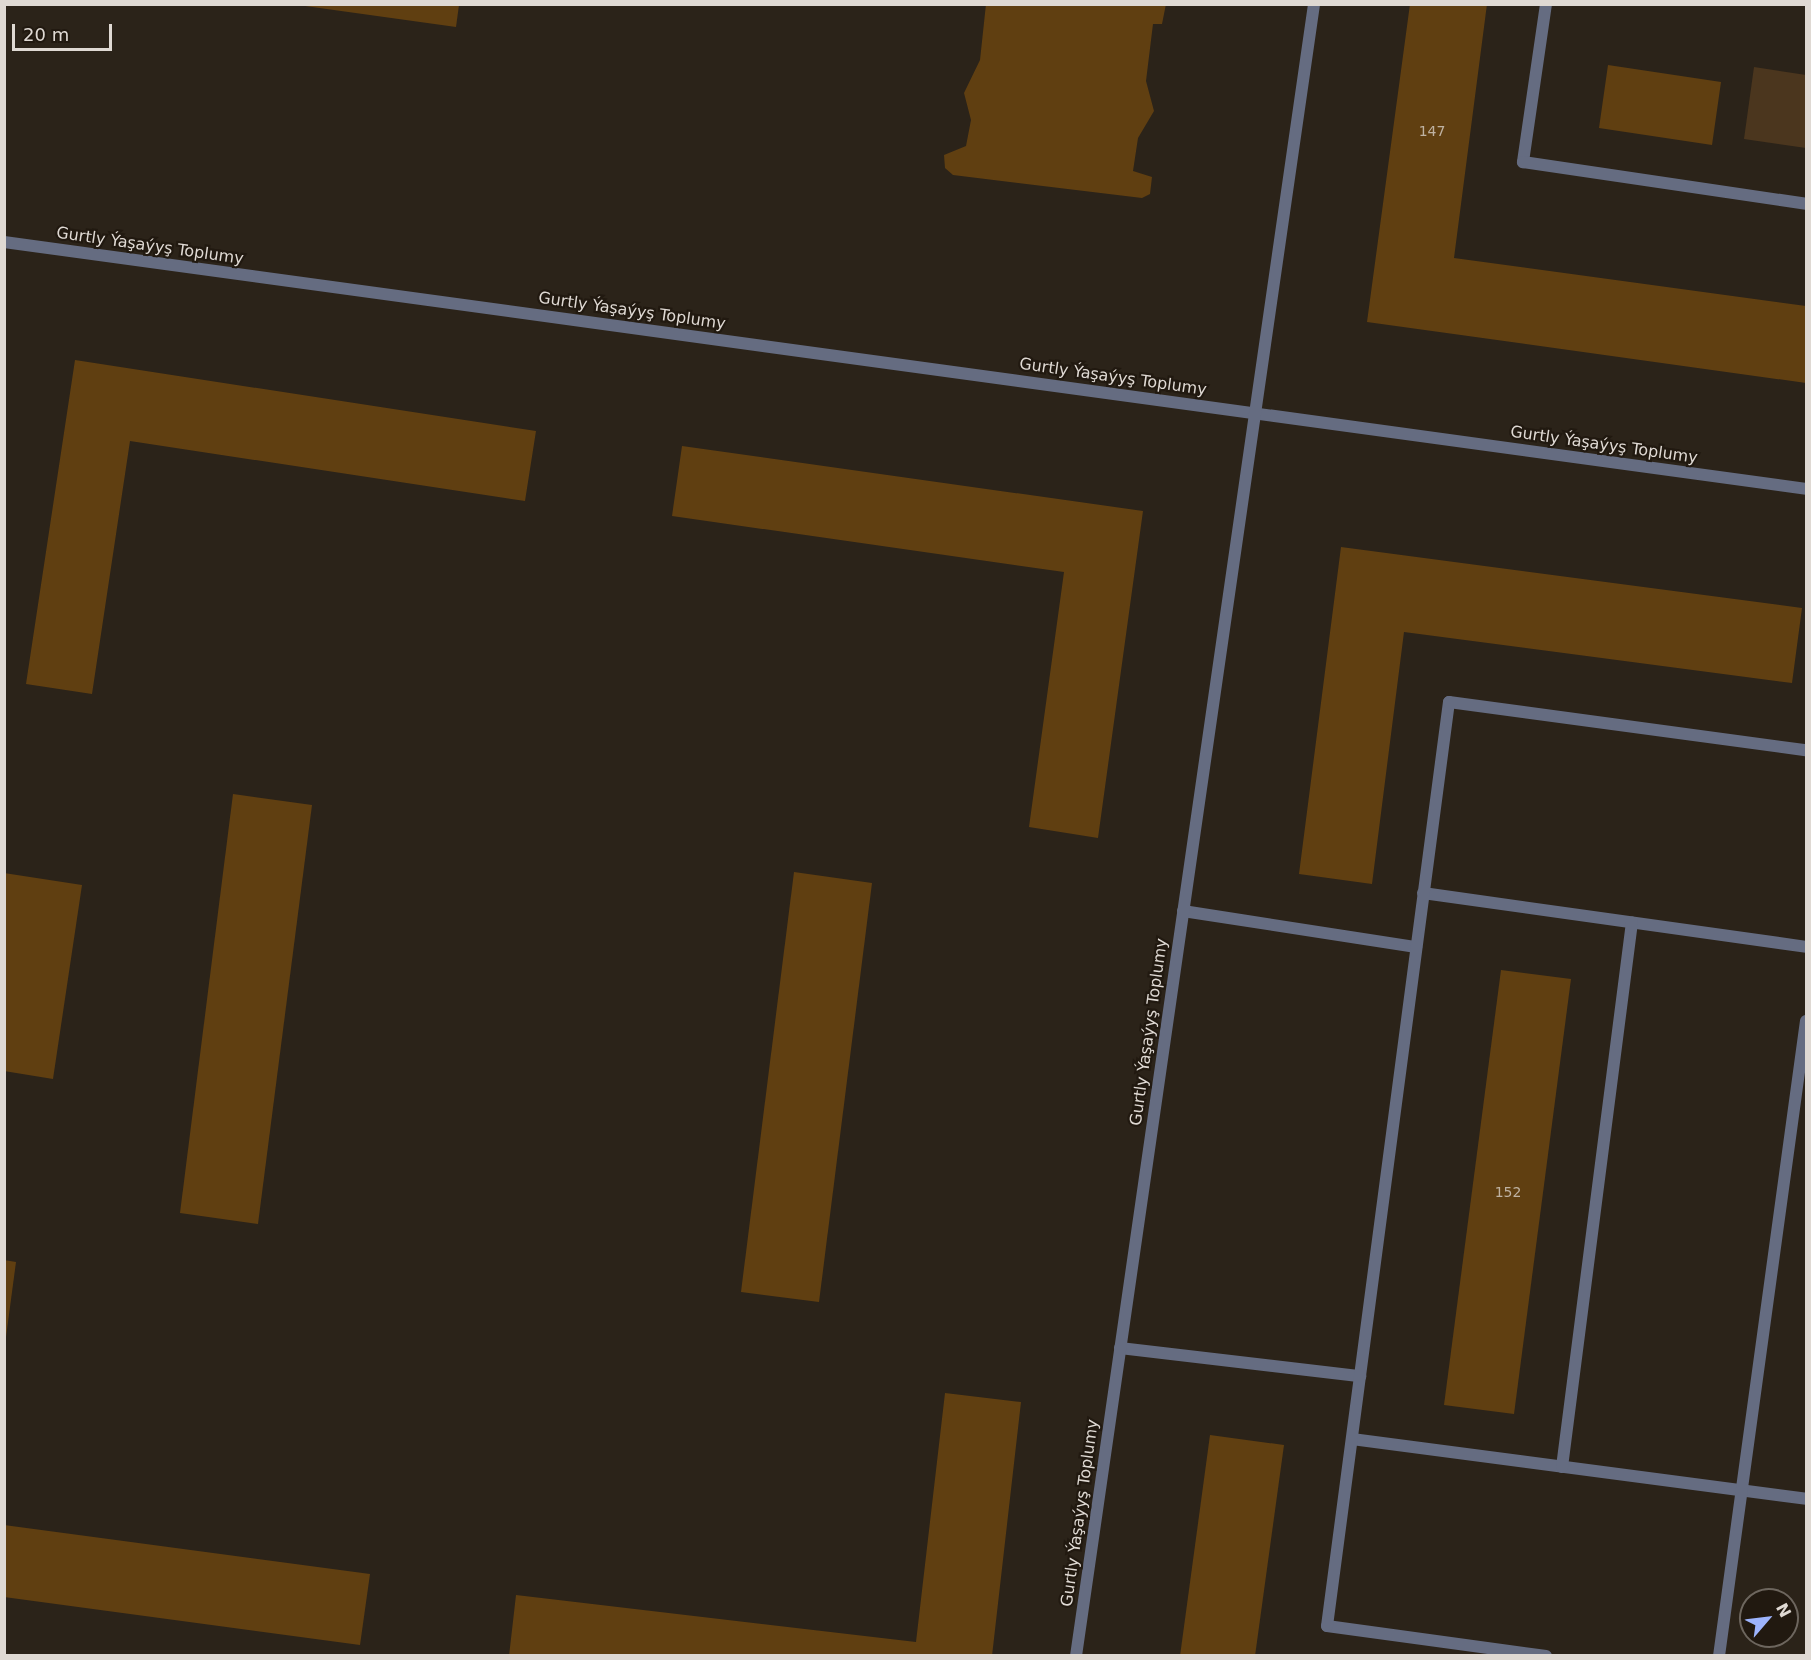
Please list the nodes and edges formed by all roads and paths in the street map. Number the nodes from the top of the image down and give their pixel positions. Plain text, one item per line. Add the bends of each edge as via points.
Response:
1 (1314, 4) edge
2 (1546, 4) edge
3 (1806, 204) edge
4 (4, 242) edge
5 (1255, 413) junction
6 (1806, 489) edge
7 (1806, 750) edge
8 (1424, 893) junction
9 (1183, 910) junction
10 (1632, 922) junction
11 (1416, 947) junction
12 (1806, 947) edge
13 (1806, 1021) edge
14 (1120, 1348) junction
15 (1360, 1376) junction
16 (1352, 1439) junction
17 (1562, 1467) junction
18 (1742, 1491) junction
19 (1806, 1499) edge
20 (1076, 1656) edge
21 (1545, 1656) edge
22 (1719, 1656) edge

1 - 5 street, Gurtly Ýaşaýyş Toplumy
2 - 3 street via 1523,162
4 - 5 street, Gurtly Ýaşaýyş Toplumy
5 - 6 street, Gurtly Ýaşaýyş Toplumy
5 - 9 street, Gurtly Ýaşaýyş Toplumy
7 - 8 street via 1449,702
8 - 10 street
8 - 11 street
9 - 11 street
9 - 14 street, Gurtly Ýaşaýyş Toplumy
10 - 12 street
10 - 17 street
11 - 15 street
13 - 18 street
14 - 15 street
14 - 20 street, Gurtly Ýaşaýyş Toplumy
15 - 16 street
16 - 17 street
16 - 21 street via 1327,1626
17 - 18 street
18 - 19 street
18 - 22 street

